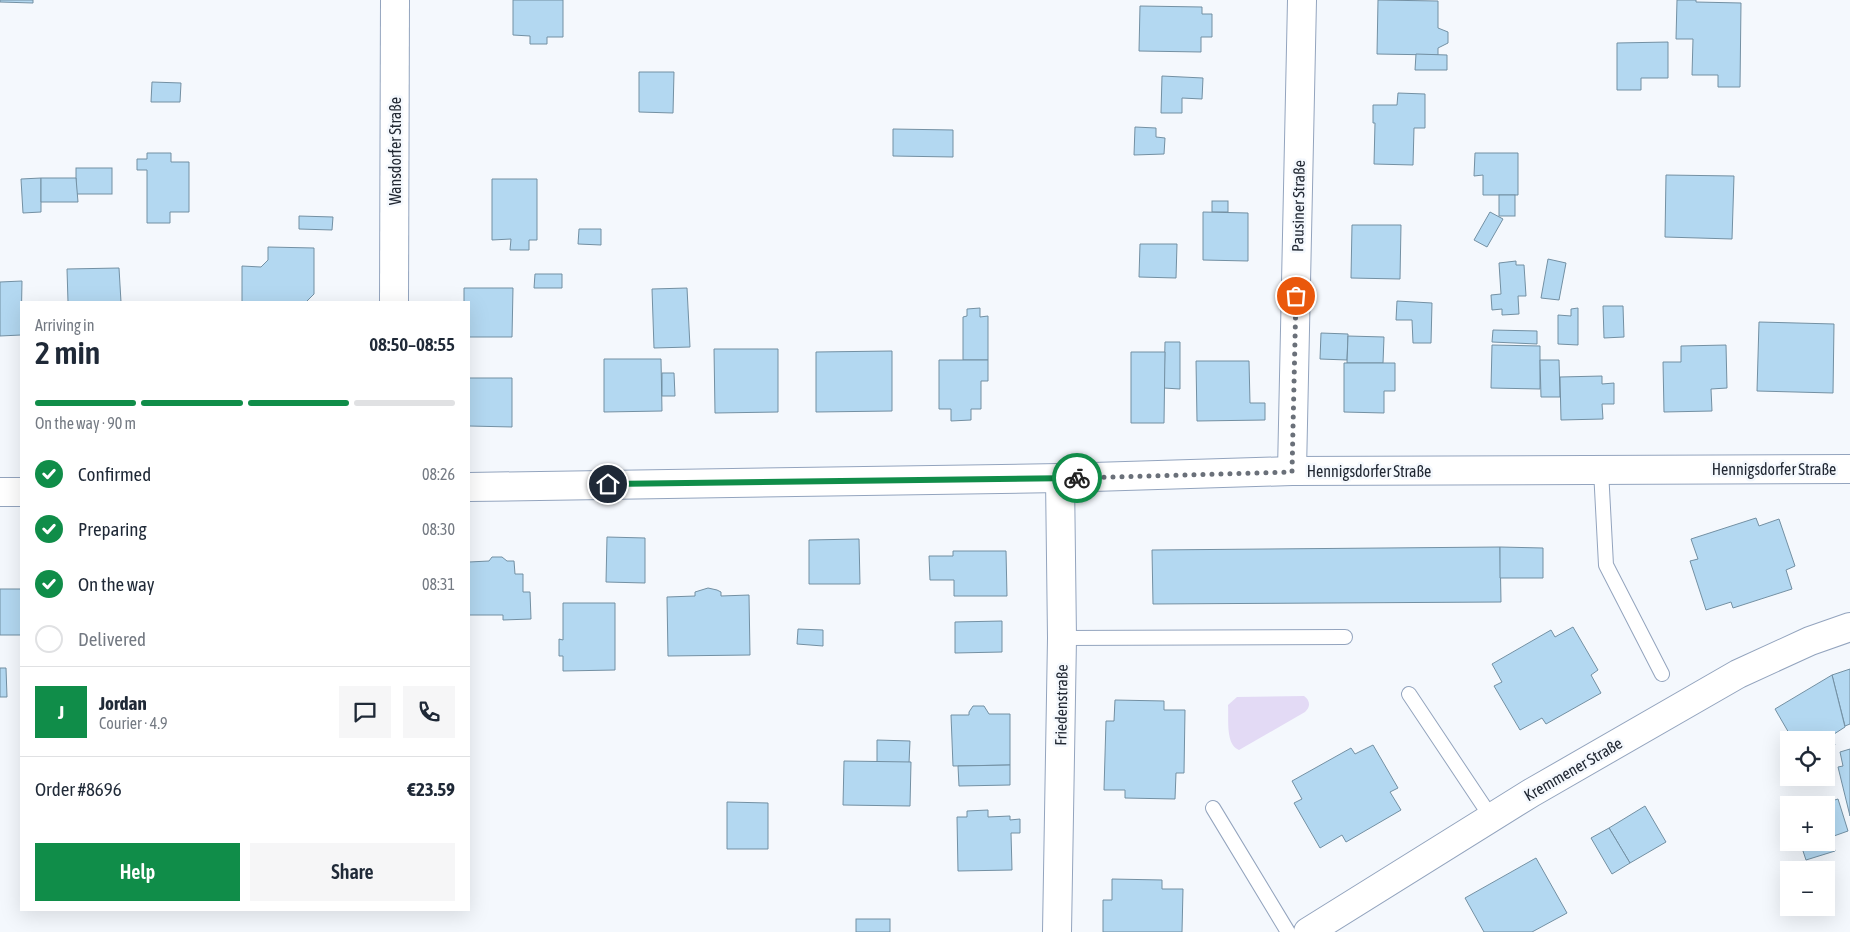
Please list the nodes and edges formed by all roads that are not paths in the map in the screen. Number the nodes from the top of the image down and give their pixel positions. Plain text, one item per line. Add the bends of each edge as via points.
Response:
1 (396, 0) edge
2 (1302, 0) edge
3 (394, 301) edge
4 (1850, 469) edge
5 (1601, 470) junction
6 (1292, 472) junction
7 (1060, 478) junction
8 (470, 487) edge
9 (0, 492) edge
10 (20, 492) edge
11 (1850, 627) edge
12 (1345, 637) dead end
13 (1062, 638) junction
14 (1662, 674) dead end
15 (1409, 694) dead end
16 (1213, 808) dead end
17 (1491, 817) junction
18 (1058, 932) edge
19 (1288, 932) edge
20 (1308, 932) edge

1 - 3 street, Wansdorfer Straße
2 - 6 street, Pausiner Straße
4 - 5 street, Hennigsdorfer Straße
5 - 6 street, Hennigsdorfer Straße
5 - 14 lane via 1606,565
6 - 7 street, Hennigsdorfer Straße
7 - 8 street, Hennigsdorfer Straße
7 - 13 street, Friedenstraße
9 - 10 street
11 - 17 street, Kremmener Straße via 1810,641 1738,674
12 - 13 lane
13 - 18 street, Friedenstraße
15 - 17 lane
16 - 19 lane
17 - 20 street, Kremmener Straße

